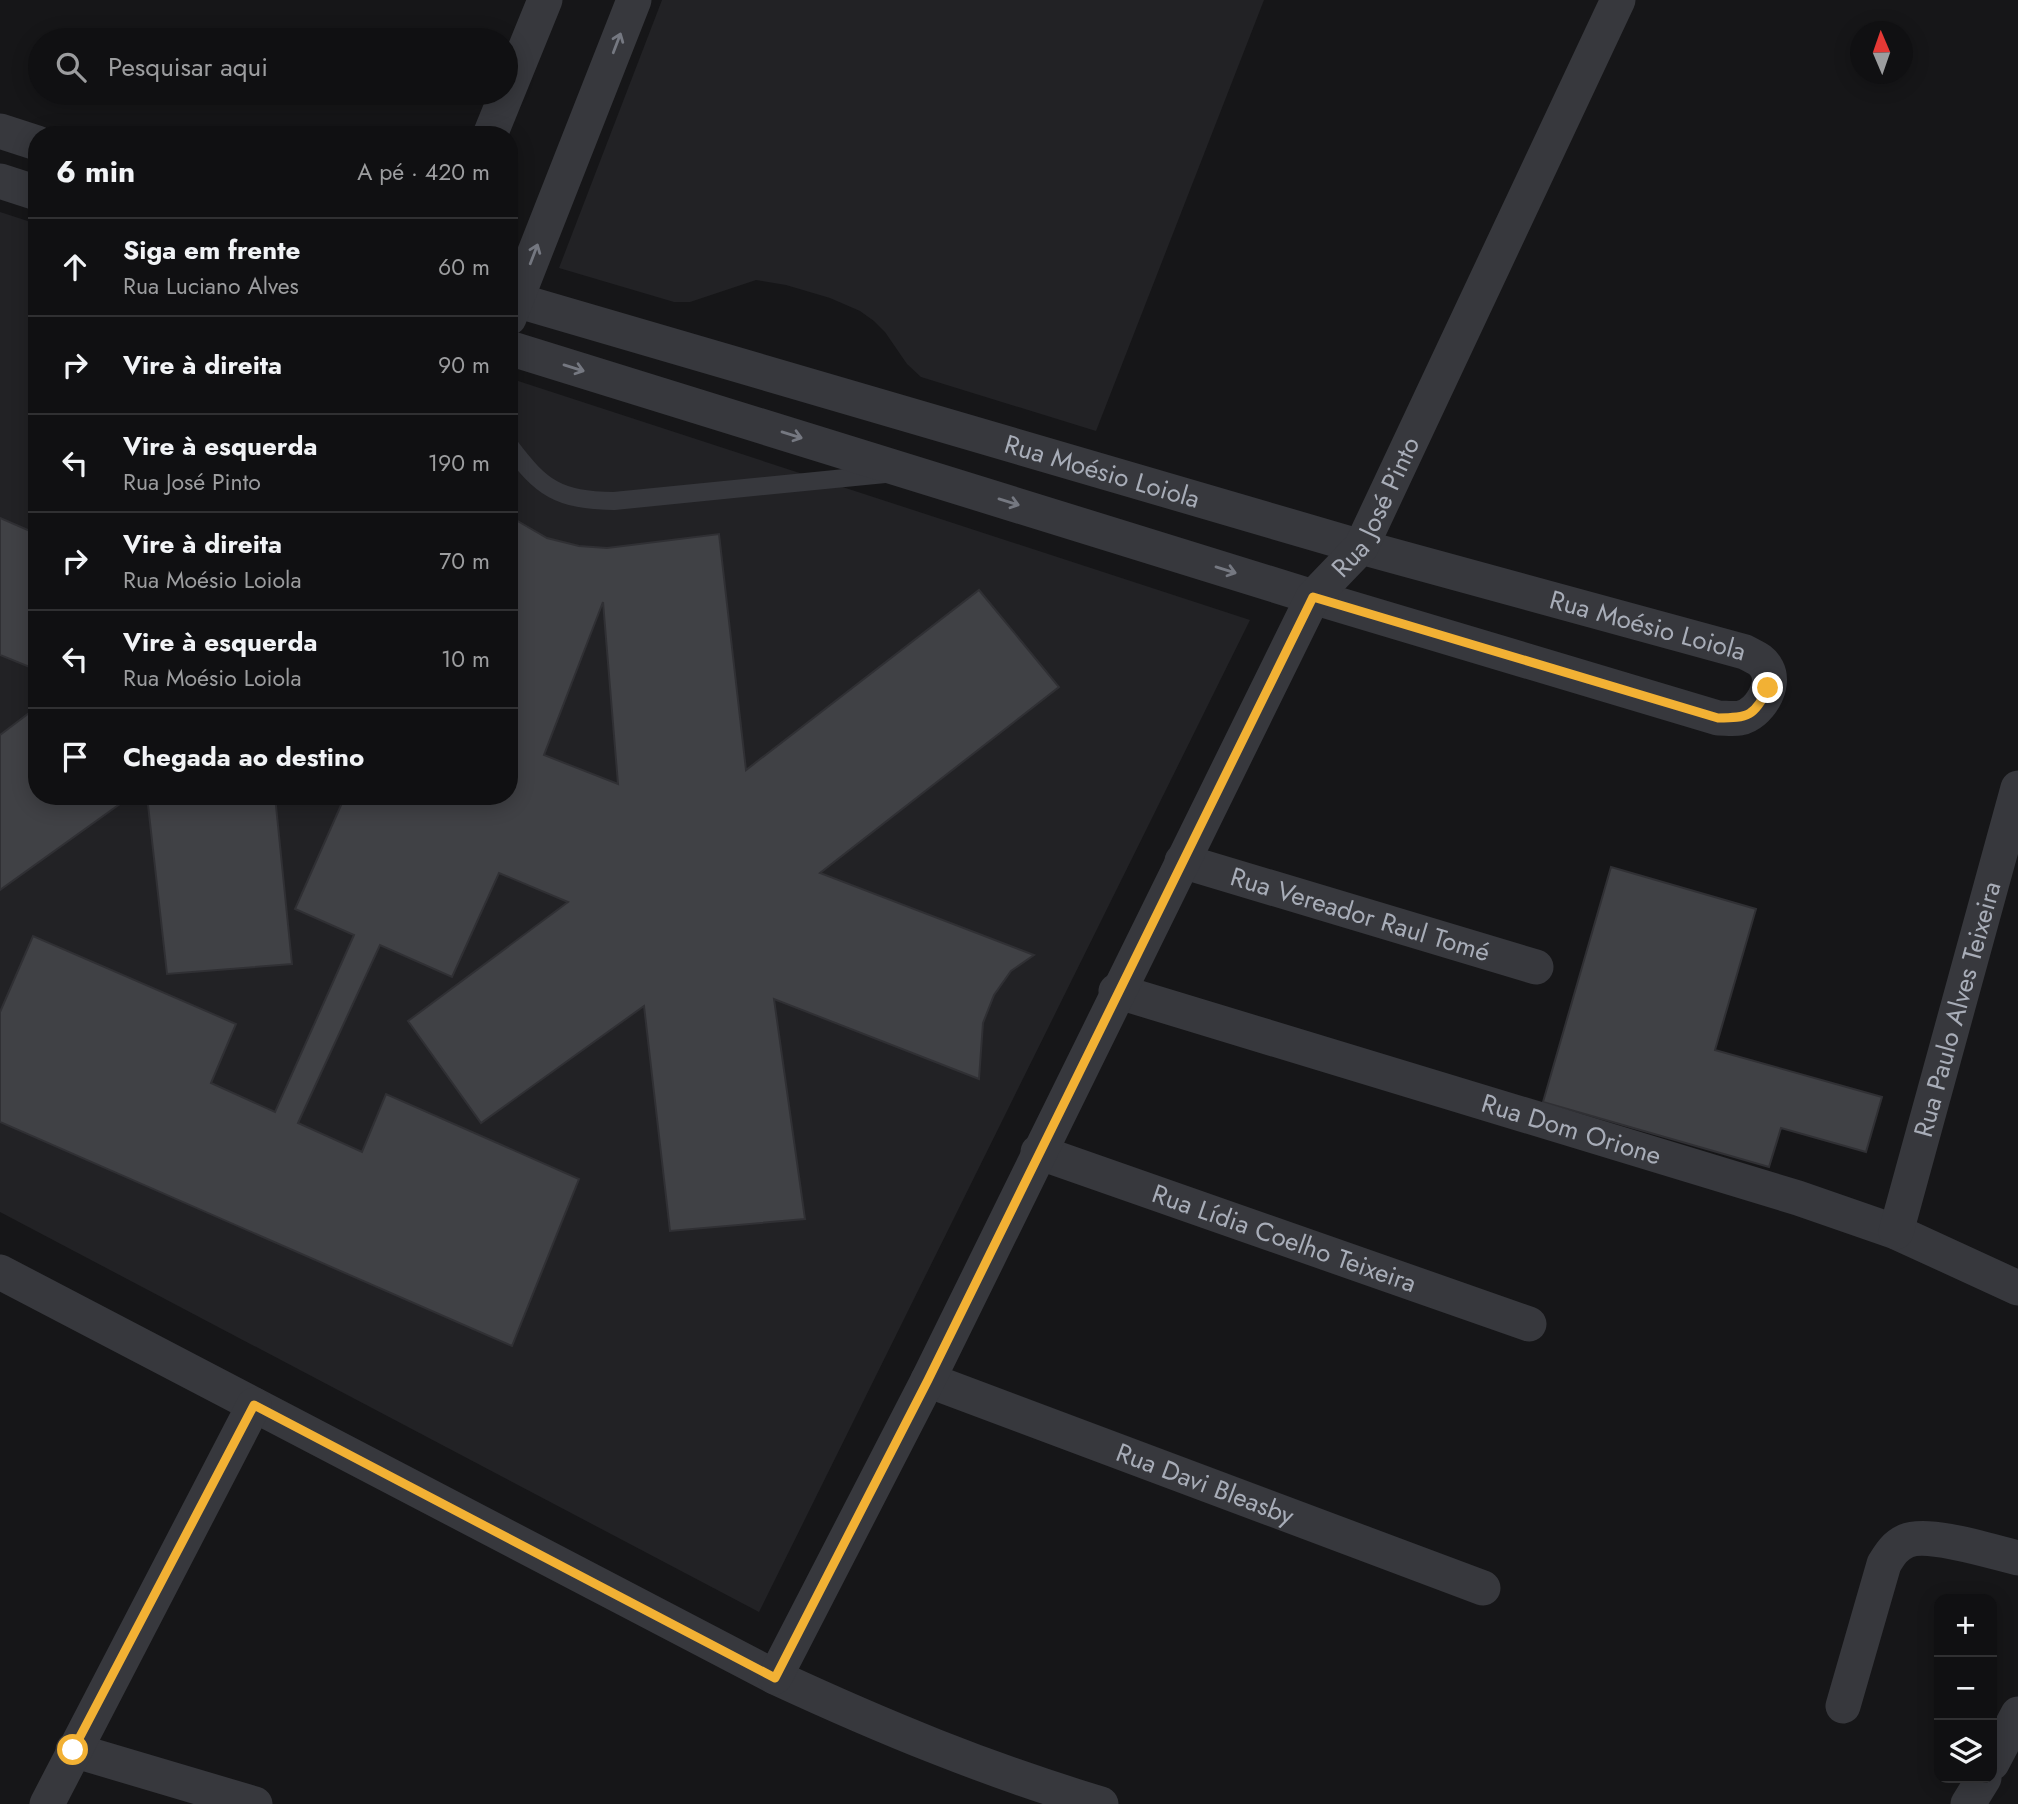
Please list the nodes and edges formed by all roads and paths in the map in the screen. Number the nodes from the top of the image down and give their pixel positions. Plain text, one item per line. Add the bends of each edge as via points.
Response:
1 (545, 0) edge
2 (634, 0) edge
3 (1618, 0) edge
4 (518, 66) edge
5 (502, 105) edge
6 (494, 126) edge
7 (0, 131) edge
8 (28, 140) edge
9 (0, 181) edge
10 (28, 191) edge
11 (518, 288) edge
12 (518, 307) edge
13 (518, 351) edge
14 (518, 456) edge
15 (909, 471) junction
16 (1361, 547) junction
17 (1313, 597) junction
18 (2018, 788) edge
19 (1182, 861) junction
20 (1536, 967) dead end
21 (1116, 991) junction
22 (1038, 1152) junction
23 (1896, 1232) junction
24 (0, 1272) edge
25 (2018, 1288) edge
26 (1529, 1324) dead end
27 (928, 1380) junction
28 (254, 1405) junction
29 (2018, 1558) edge
30 (1483, 1588) dead end
31 (775, 1678) junction
32 (1843, 1706) dead end
33 (2018, 1714) edge
34 (73, 1750) junction
35 (1997, 1754) edge
36 (1981, 1783) edge
37 (47, 1804) edge
38 (256, 1804) edge
39 (1101, 1804) edge
40 (1968, 1804) edge

1 - 4 street
11 -> 2 street
3 - 16 street, Rua José Pinto
5 - 6 street
7 - 8 street
9 - 10 street
12 - 16 street, Rua Moésio Loiola
13 -> 15 street, Rua Moésio Loiola
14 - 15 lane via 542,485 564,497 587,501
15 -> 17 street, Rua Moésio Loiola
16 - 17 street, Rua José Pinto
16 - 17 street, Rua Moésio Loiola via 1745,652 1761,660 1769,672 1768,688 1758,709 1741,718 1718,718
17 - 19 street, Rua José Pinto
18 - 23 street, Rua Paulo Alves Teixeira
19 - 20 street, Rua Vereador Raul Tomé
19 - 21 street, Rua José Pinto
21 - 22 street, Rua José Pinto
21 - 23 street, Rua Dom Orione via 1612,1140
22 - 26 street, Rua Lídia Coelho Teixeira
22 - 27 street, Rua José Pinto
23 - 25 street, Rua Dom Orione
24 - 28 street
27 - 30 street, Rua Davi Bleasby
27 - 31 street, Rua José Pinto
28 - 31 street
28 - 34 street
29 - 32 street via 1928,1538 1908,1539 1895,1547 1884,1564
31 - 39 street via 905,1737 1011,1777
33 - 35 street
34 - 37 street
34 - 38 street
36 - 40 street

